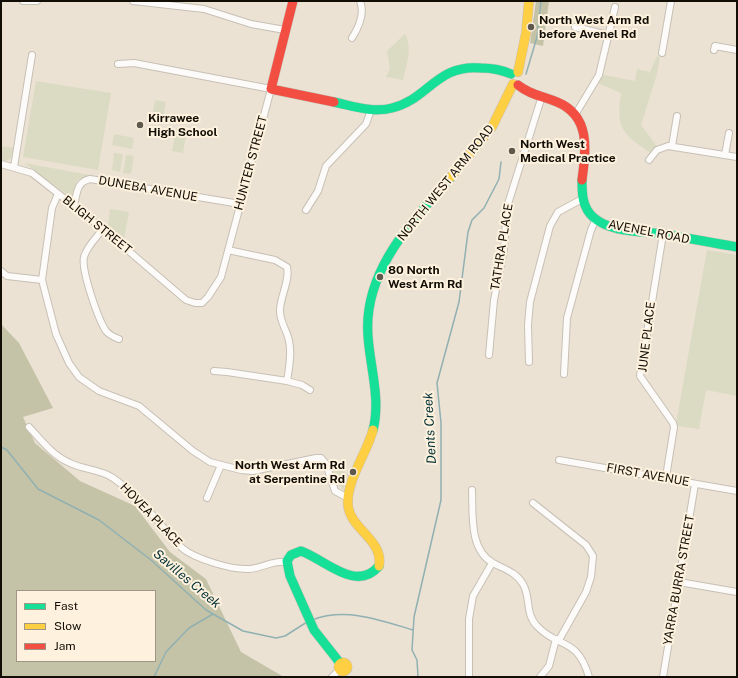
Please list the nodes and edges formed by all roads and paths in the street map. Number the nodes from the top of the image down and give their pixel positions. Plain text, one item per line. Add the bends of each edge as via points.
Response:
1 (23, 1) edge
2 (37, 1) edge
3 (133, 1) edge
4 (293, 1) edge
5 (360, 1) edge
6 (529, 1) edge
7 (670, 1) edge
8 (615, 7) dead end
9 (575, 26) dead end
10 (286, 30) junction
11 (608, 35) junction
12 (352, 38) dead end
13 (713, 46) dead end
14 (737, 50) edge
15 (662, 53) dead end
16 (32, 55) dead end
17 (118, 64) dead end
18 (514, 73) junction
19 (516, 84) junction
20 (271, 89) junction
21 (542, 96) junction
22 (371, 110) junction
23 (576, 116) junction
24 (677, 116) dead end
25 (729, 133) dead end
26 (672, 146) junction
27 (725, 155) junction
28 (737, 157) edge
29 (649, 160) dead end
30 (1, 164) edge
31 (14, 167) junction
32 (58, 194) junction
33 (582, 199) junction
34 (240, 204) junction
35 (74, 206) junction
36 (306, 210) dead end
37 (596, 219) junction
38 (103, 229) junction
39 (663, 234) junction
40 (737, 247) edge
41 (228, 250) junction
42 (1, 271) edge
43 (42, 280) junction
44 (186, 300) joint
45 (119, 339) dead end
46 (489, 355) dead end
47 (529, 362) dead end
48 (214, 371) dead end
49 (564, 374) dead end
50 (287, 381) junction
51 (310, 390) dead end
52 (29, 427) dead end
53 (559, 460) dead end
54 (220, 465) junction
55 (666, 477) junction
56 (695, 484) junction
57 (472, 490) dead end
58 (737, 491) edge
59 (207, 498) dead end
60 (348, 498) junction
61 (533, 503) dead end
62 (286, 562) junction
63 (492, 562) junction
64 (679, 582) junction
65 (737, 592) edge
66 (558, 640) junction
67 (342, 668) junction
68 (332, 677) edge
69 (353, 677) edge
70 (469, 677) edge
71 (540, 677) edge
72 (589, 677) edge
73 (663, 677) edge

1 - 2 street
3 - 10 street via 204,9 251,24
4 - 10 street, HUNTER STREET
5 - 12 street via 359,28
6 - 18 street via 526,33
7 - 15 street
8 - 11 street
9 - 11 street
10 - 20 street, HUNTER STREET
11 - 23 street via 599,75
13 - 14 street
16 - 31 street
17 - 20 street via 134,63
18 - 19 street via 510,79
18 - 22 street via 478,67 453,69 404,103 387,109
19 - 21 street via 530,94
19 - 60 street, NORTH WEST ARM ROAD via 484,139 420,211 392,251 374,284 367,324 376,395 375,423
20 - 22 street
20 - 34 street, HUNTER STREET
21 - 23 street via 561,102
21 - 46 street, TATHRA PLACE via 507,207 504,249 494,300
22 - 36 street via 366,124 326,166 318,191
23 - 33 street via 585,134 586,143
24 - 26 street
25 - 27 street
26 - 27 street
26 - 29 street via 662,147
27 - 28 street
30 - 31 street, BLIGH STREET
31 - 32 street, BLIGH STREET via 32,174
32 - 35 street, BLIGH STREET
32 - 43 street via 52,208
33 - 37 street, AVENEL ROAD
33 - 47 street via 558,212 550,226 530,302
34 - 35 street, DUNEBA AVENUE via 90,179 79,185
34 - 41 street, HUNTER STREET
35 - 38 street, BLIGH STREET
37 - 39 street, AVENEL ROAD via 630,230
37 - 49 street via 567,318
38 - 44 street, BLIGH STREET
38 - 45 street via 87,249 83,268 103,326 110,336
39 - 40 street, AVENEL ROAD
39 - 55 street, JUNE PLACE via 640,376 673,423
41 - 44 street, HUNTER STREET via 221,277 208,297 199,304
41 - 50 street via 275,260 287,267 288,274 280,310 281,322 290,346
42 - 43 street via 7,276
43 - 54 street via 56,334 69,363 79,376 98,391 139,406 200,456
48 - 50 street
50 - 51 street
52 - 62 street, HOVEA PLACE via 63,459 106,474 121,484 192,556 245,569
53 - 55 street, FIRST AVENUE
54 - 59 street
54 - 60 street via 253,471 321,458 326,464 335,491
55 - 56 street, FIRST AVENUE
56 - 58 street, FIRST AVENUE
56 - 64 street, YARRA BURRA STREET
57 - 63 street via 476,540 483,554
60 - 62 street via 352,518 380,552 381,559 376,570 368,575 359,576 337,570 311,554 301,551 290,555
61 - 66 street via 586,544 593,556 591,577 586,592
62 - 67 street via 310,626
63 - 66 street via 519,578 526,590 532,620 541,630
63 - 70 street via 473,596 469,620
64 - 65 street
64 - 73 street, YARRA BURRA STREET
66 - 71 street via 549,666
66 - 72 street via 570,646 581,657
67 - 68 street
67 - 69 street

